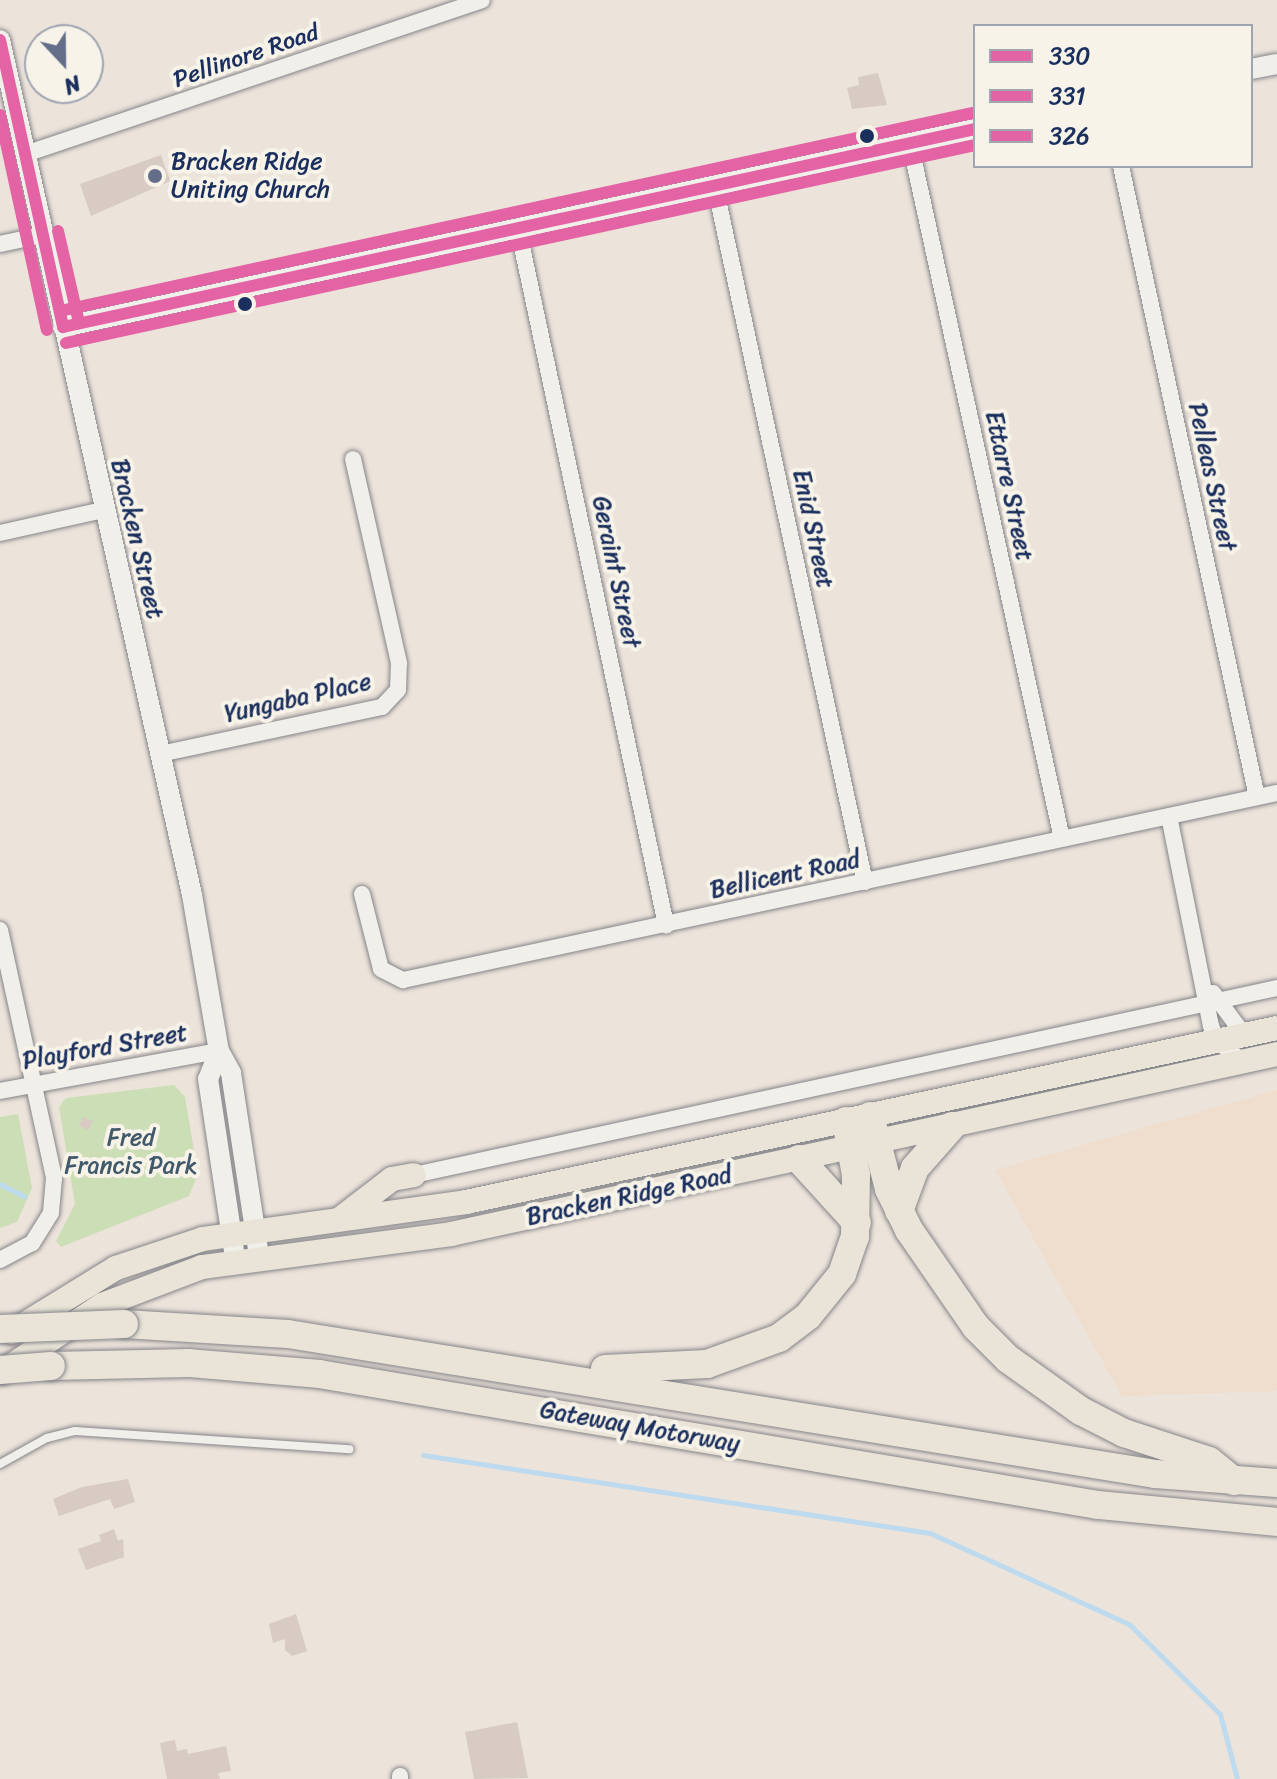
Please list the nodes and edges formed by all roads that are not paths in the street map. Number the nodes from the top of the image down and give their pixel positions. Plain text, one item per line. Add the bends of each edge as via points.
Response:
1 (482, 0) edge
2 (0, 40) edge
3 (1277, 64) edge
4 (1253, 69) edge
5 (973, 129) edge
6 (910, 143) junction
7 (25, 154) junction
8 (1121, 168) edge
9 (715, 186) junction
10 (518, 228) junction
11 (42, 235) junction
12 (0, 244) edge
13 (63, 327) junction
14 (353, 459) dead end
15 (103, 510) junction
16 (0, 533) edge
17 (160, 754) junction
18 (1277, 793) edge
19 (1257, 797) junction
20 (1169, 816) junction
21 (1062, 839) junction
22 (865, 882) junction
23 (362, 894) dead end
24 (666, 925) junction
25 (0, 930) edge
26 (1277, 988) edge
27 (1210, 996) junction
28 (1277, 1028) edge
29 (1244, 1035) junction
30 (1217, 1041) junction
31 (219, 1051) junction
32 (1277, 1054) edge
33 (1244, 1062) junction
34 (34, 1083) junction
35 (0, 1091) edge
36 (952, 1126) junction
37 (861, 1132) junction
38 (799, 1159) junction
39 (414, 1175) joint
40 (899, 1211) junction
41 (340, 1219) junction
42 (857, 1223) junction
43 (242, 1232) junction
44 (247, 1259) junction
45 (0, 1260) edge
46 (0, 1329) edge
47 (0, 1340) edge
48 (0, 1372) edge
49 (570, 1380) junction
50 (349, 1449) dead end
51 (0, 1464) edge
52 (1234, 1481) junction
53 (1277, 1483) edge
54 (1277, 1522) edge

1 - 7 street, Pellinore Road
2 - 7 street, Bracken Street
3 - 4 street
5 - 6 street
6 - 9 street
6 - 21 street, Ettarre Street
7 - 11 street, Bracken Street
8 - 19 street, Pelleas Street
9 - 10 street
9 - 22 street, Enid Street
10 - 13 street
10 - 24 street, Geraint Street
11 - 12 street
11 - 13 street, Bracken Street
13 - 15 street, Bracken Street
14 - 17 street, Yungaba Place via 399,663 398,690 382,707
15 - 16 street
15 - 17 street, Bracken Street
17 - 31 street, Bracken Street
18 - 19 street, Bellicent Road
19 - 20 street, Bellicent Road
20 - 21 street, Bellicent Road
20 - 27 street
21 - 22 street, Bellicent Road
22 - 24 street, Bellicent Road
23 - 24 street, Bellicent Road via 381,969 403,980
25 - 34 street
26 - 27 street
27 - 29 street
27 - 30 street
27 - 39 street
28 - 29 main road, Bracken Ridge Road
29 - 30 main road, Bracken Ridge Road
30 - 33 street
30 - 37 main road, Bracken Ridge Road
31 - 34 street, Playford Street
31 - 43 street, Bracken Street via 208,1079
32 - 33 main road, Bracken Ridge Road
33 - 36 main road, Bracken Ridge Road
34 - 35 street, Playford Street
34 - 45 street via 54,1178 51,1213 32,1243
36 - 37 main road, Bracken Ridge Road
36 - 40 highway via 915,1168
37 - 38 main road, Bracken Ridge Road
37 - 40 highway
37 - 41 main road, Bracken Ridge Road
37 - 42 highway
38 - 42 highway
38 - 44 main road, Bracken Ridge Road via 451,1234
39 - 41 main road via 392,1179
40 - 52 highway via 949,1295 1008,1359 1081,1411 1124,1433 1209,1461
41 - 43 main road, Bracken Ridge Road
42 - 49 highway via 842,1274 808,1316 779,1338 707,1364 597,1369
43 - 44 street, Bracken Street
43 - 47 main road, Bracken Ridge Road via 176,1246 116,1268
44 - 48 main road, Bracken Ridge Road via 171,1276 102,1305
46 - 49 highway, Gateway Motorway, bridge via 124,1324 288,1334
48 - 54 highway, Gateway Motorway, bridge via 189,1363 319,1374 1098,1505
49 - 52 highway, Gateway Motorway via 1155,1474
50 - 51 lane via 75,1431 47,1438
52 - 53 highway, Gateway Motorway

